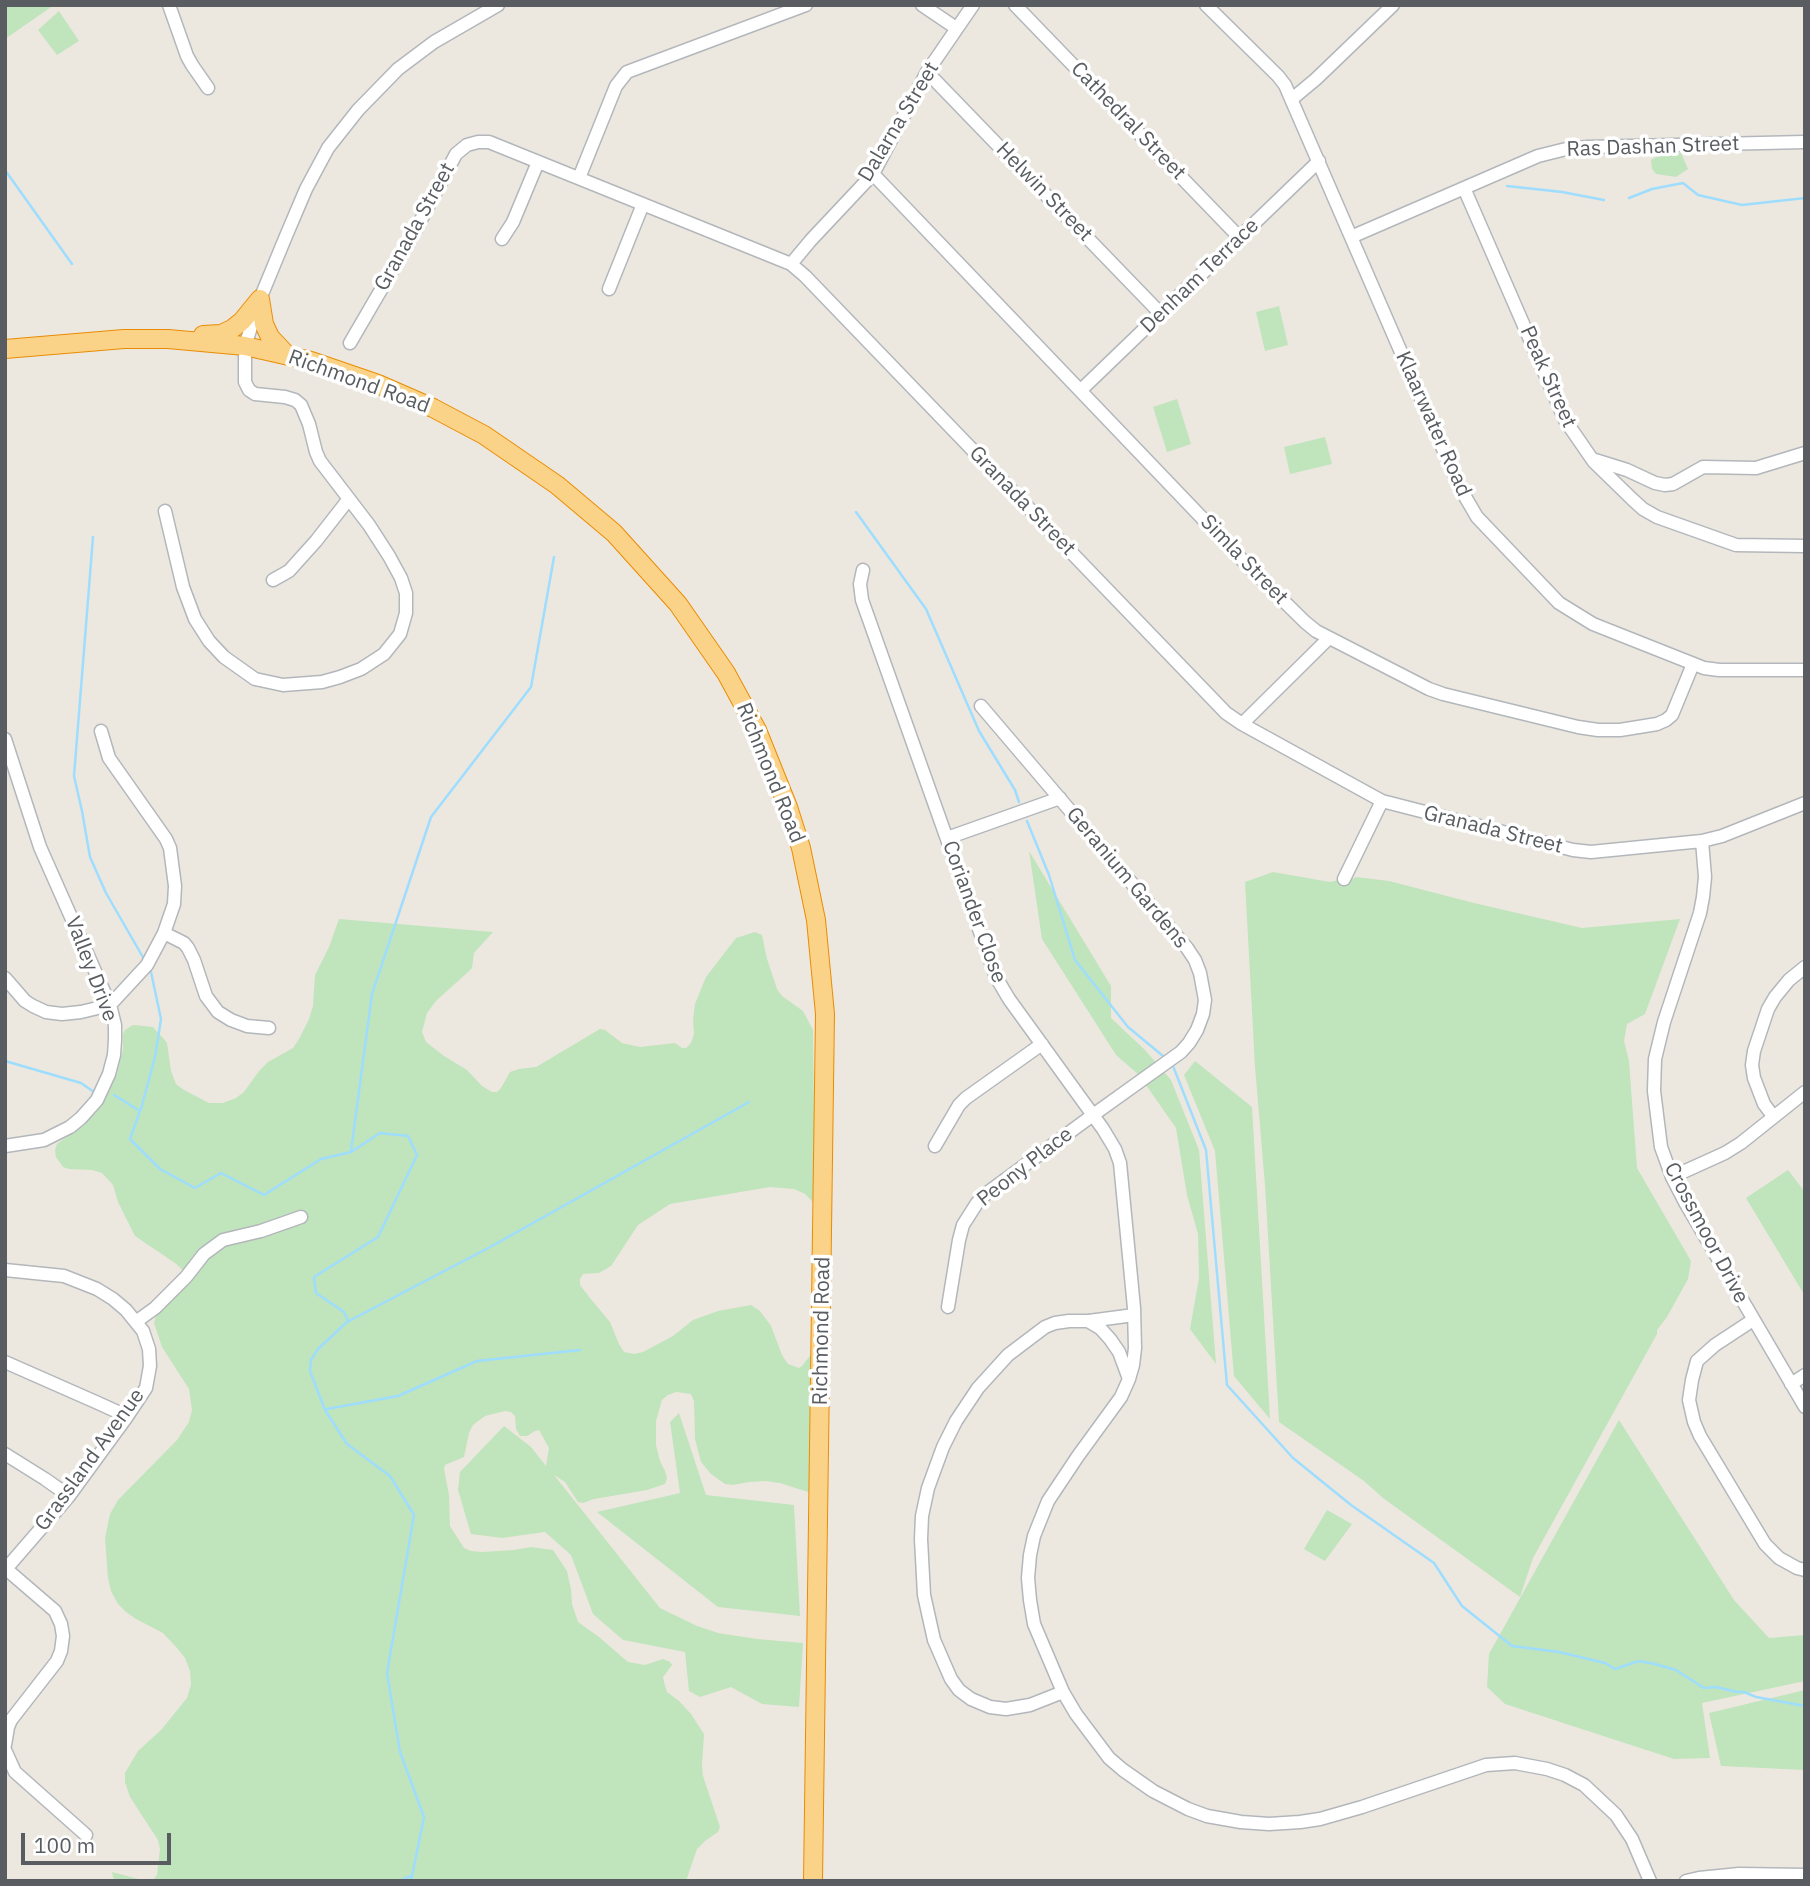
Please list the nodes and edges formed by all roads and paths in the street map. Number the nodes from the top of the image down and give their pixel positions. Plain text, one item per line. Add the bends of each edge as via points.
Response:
1 (169, 5) edge
2 (498, 5) edge
3 (806, 5) edge
4 (922, 5) edge
5 (972, 5) edge
6 (1016, 5) edge
7 (1206, 5) edge
8 (1393, 5) edge
9 (956, 29) junction
10 (927, 72) junction
11 (208, 88) dead end
12 (1292, 99) junction
13 (1805, 142) edge
14 (1319, 161) junction
15 (538, 162) junction
16 (873, 174) junction
17 (579, 178) junction
18 (1464, 188) junction
19 (643, 204) junction
20 (1240, 237) junction
21 (1351, 237) junction
22 (502, 239) dead end
23 (791, 264) junction
24 (609, 289) dead end
25 (260, 299) junction
26 (1160, 313) junction
27 (168, 339) junction
28 (350, 343) dead end
29 (245, 346) junction
30 (5, 349) edge
31 (287, 355) junction
32 (1081, 390) junction
33 (1805, 453) edge
34 (1591, 459) junction
35 (348, 499) junction
36 (165, 511) dead end
37 (1805, 546) edge
38 (863, 570) dead end
39 (272, 580) dead end
40 (1329, 638) junction
41 (1693, 664) junction
42 (1805, 670) edge
43 (982, 706) dead end
44 (1242, 724) junction
45 (101, 731) dead end
46 (5, 739) edge
47 (1060, 798) junction
48 (1382, 801) junction
49 (1805, 803) edge
50 (947, 838) junction
51 (1702, 841) junction
52 (1344, 879) dead end
53 (164, 933) junction
54 (1805, 967) edge
55 (5, 978) edge
56 (110, 1005) junction
57 (269, 1028) dead end
58 (1042, 1044) junction
59 (1802, 1100) edge
60 (1093, 1115) junction
61 (1773, 1116) junction
62 (5, 1146) edge
63 (935, 1146) dead end
64 (1672, 1177) junction
65 (301, 1217) dead end
66 (5, 1270) edge
67 (948, 1307) dead end
68 (1134, 1315) junction
69 (1753, 1320) junction
70 (137, 1321) junction
71 (1088, 1321) junction
72 (5, 1362) edge
73 (1805, 1375) edge
74 (1129, 1380) junction
75 (1791, 1384) junction
76 (1805, 1407) edge
77 (126, 1418) junction
78 (5, 1454) edge
79 (69, 1496) junction
80 (5, 1569) edge
81 (1805, 1570) edge
82 (1063, 1692) junction
83 (5, 1747) edge
84 (86, 1835) dead end
85 (1805, 1875) edge
86 (813, 1881) edge
87 (1650, 1881) edge
88 (1686, 1881) edge

1 - 11 street via 187,57
2 - 25 street via 398,69 335,138 306,189
3 - 17 street via 626,72
4 - 9 street
5 - 9 street, Dalarna Street
6 - 20 street, Cathedral Street
7 - 12 street, Klaarwater Road via 1278,76
8 - 12 street
9 - 10 street, Dalarna Street
10 - 16 street, Dalarna Street
10 - 26 street, Helwin Street
12 - 14 street, Klaarwater Road
13 - 18 street, Ras Dashan Street via 1566,149
14 - 20 street, Denham Terrace
14 - 21 street, Klaarwater Road
15 - 17 street, Granada Street
15 - 22 street
15 - 28 street, Granada Street via 489,142 467,145 456,154
16 - 23 street, Dalarna Street
16 - 32 street, Simla Street
17 - 19 street, Granada Street
18 - 21 street, Ras Dashan Street
18 - 34 street, Peak Street via 1565,420
19 - 23 street, Granada Street
19 - 24 street
20 - 26 street, Denham Terrace
21 - 41 street, Klaarwater Road via 1460,488 1477,517 1559,603 1593,624
23 - 44 street, Granada Street via 1226,713
25 - 27 highway via 242,321 221,334
25 - 29 street
25 - 31 highway via 270,337
26 - 32 street, Denham Terrace
27 - 29 highway, Richmond Road
27 - 30 highway, Richmond Road
29 - 31 highway, Richmond Road
29 - 35 street via 249,390 301,405 320,461
31 - 86 highway, Richmond Road via 378,384 464,424 557,485 614,533 678,604 726,673 757,730 788,807 816,920 825,1014
32 - 40 street, Simla Street via 1248,566 1305,622
33 - 34 street via 1756,468 1703,467 1665,485
34 - 37 street, Peak Street via 1657,517 1736,545
35 - 36 street via 401,578 406,613 400,634 384,654 361,669 322,682 283,685 255,679 209,641 183,587
35 - 39 street via 289,571
38 - 50 street, Coriander Close via 862,600
40 - 41 street, Simla Street via 1443,694 1598,730 1666,720
40 - 44 street
41 - 42 street, Klaarwater Road via 1719,670
43 - 47 street, Geranium Gardens
44 - 48 street, Granada Street
45 - 53 street via 109,758 170,848 174,904
46 - 56 street, Valley Drive via 40,847
47 - 50 street, Geranium Gardens
47 - 60 street, Geranium Gardens via 1187,948 1204,986 1203,1014 1189,1043
48 - 51 street, Granada Street via 1573,850 1601,852
48 - 52 street
49 - 51 street, Granada Street
50 - 58 street, Coriander Close via 999,984
51 - 64 street, Crossmoor Drive via 1705,877 1700,913 1655,1059 1658,1130
53 - 56 street via 147,965
53 - 57 street via 188,948 206,996 218,1012 247,1026
54 - 61 street via 1775,997 1754,1051 1754,1077
55 - 56 street via 25,1001 46,1012 81,1012
56 - 62 street, Valley Drive via 114,1055 97,1100 70,1127 44,1140
58 - 60 street, Coriander Close
58 - 63 street via 966,1098
59 - 61 street
60 - 67 street, Peony Place via 977,1203 963,1225
60 - 68 street, Coriander Close via 1120,1163
61 - 64 street via 1725,1153
64 - 69 street, Crossmoor Drive
65 - 70 street via 223,1240
66 - 70 street, Grassland Avenue via 64,1276 105,1294
68 - 71 street
68 - 74 street, Coriander Close via 1135,1348
69 - 75 street, Crossmoor Drive
69 - 81 street via 1697,1362 1689,1399 1700,1436 1765,1544 1779,1558
70 - 77 street, Grassland Avenue via 149,1349 150,1366 146,1388
71 - 74 street via 1111,1339
71 - 82 street via 1045,1327 1008,1355 978,1388 943,1447 922,1516 924,1595 934,1640 959,1689 971,1699 1006,1709
72 - 77 street
73 - 75 street
74 - 82 street, Coriander Close via 1054,1493 1034,1536 1030,1600 1034,1624
75 - 76 street, Crossmoor Drive
77 - 79 street, Grassland Avenue
78 - 79 street
79 - 80 street, Grassland Avenue
80 - 83 street via 55,1611 63,1636 57,1661 11,1720
82 - 87 street, Coriander Close via 1097,1744 1123,1770 1178,1805 1227,1820 1269,1824 1320,1819 1486,1765 1515,1763 1547,1769 1584,1785 1616,1815
83 - 84 street via 15,1772
85 - 88 street via 1739,1874

